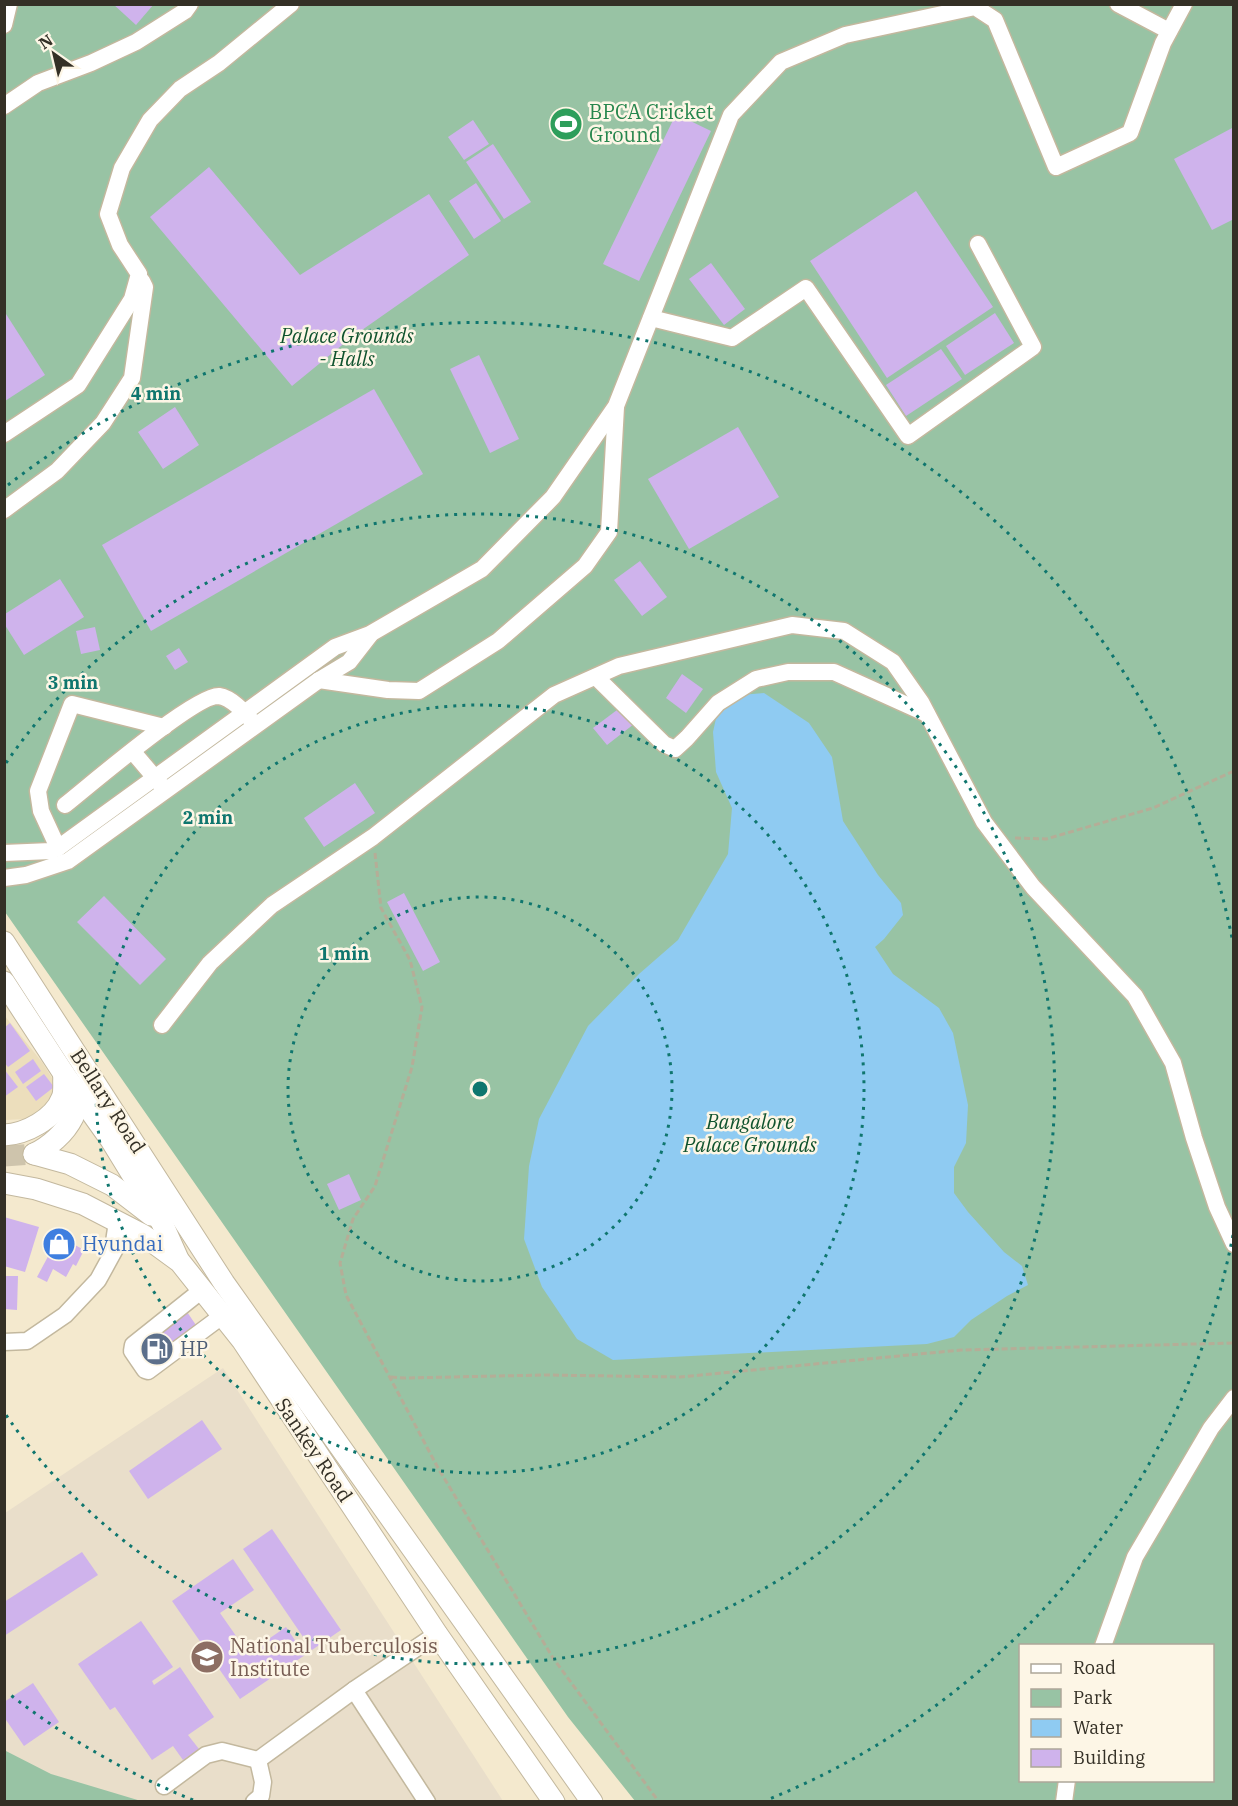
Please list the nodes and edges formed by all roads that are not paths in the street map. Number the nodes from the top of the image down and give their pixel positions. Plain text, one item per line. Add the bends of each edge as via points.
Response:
1 (9, 4) edge
2 (190, 4) edge
3 (291, 4) edge
4 (1118, 4) edge
5 (1184, 4) edge
6 (980, 6) edge
7 (4, 25) edge
8 (1169, 31) junction
9 (4, 106) edge
10 (978, 244) dead end
11 (139, 274) junction
12 (651, 318) junction
13 (616, 406) junction
14 (4, 434) edge
15 (4, 510) edge
16 (370, 634) junction
17 (596, 677) junction
18 (319, 680) junction
19 (245, 713) junction
20 (927, 714) junction
21 (257, 726) junction
22 (164, 727) junction
23 (133, 752) junction
24 (156, 777) junction
25 (166, 791) junction
26 (65, 805) dead end
27 (58, 848) junction
28 (4, 853) edge
29 (4, 878) edge
30 (4, 942) edge
31 (4, 982) edge
32 (162, 1025) dead end
33 (64, 1074) junction
34 (76, 1092) junction
35 (4, 1135) edge
36 (4, 1183) edge
37 (117, 1222) junction
38 (162, 1223) junction
39 (1233, 1244) edge
40 (211, 1261) junction
41 (180, 1262) junction
42 (202, 1290) junction
43 (222, 1316) junction
44 (4, 1342) edge
45 (1233, 1398) edge
46 (437, 1634) junction
47 (1104, 1644) edge
48 (354, 1690) junction
49 (258, 1760) junction
50 (1067, 1782) edge
51 (164, 1786) dead end
52 (550, 1799) edge
53 (254, 1802) edge
54 (427, 1802) edge
55 (592, 1802) edge
56 (1064, 1802) edge

1 - 7 street
2 - 9 street via 136,42 38,83
3 - 11 street via 219,63 180,89 150,120 122,168 108,214 120,245
4 - 8 street
5 - 8 street
6 - 8 street via 995,20 1056,167 1130,133
6 - 12 street via 845,35 781,62 731,115
10 - 12 street via 1033,347 908,436 806,288 732,338
11 - 14 street via 132,299 78,385
11 - 15 street via 146,286 132,378 103,423 57,471
12 - 13 street
13 - 16 street via 553,498 482,569
13 - 18 street via 609,532 585,566 498,641 418,691
16 - 18 street via 349,662
16 - 19 street via 335,647
17 - 20 street via 619,666 792,625 844,631 893,662
17 - 20 street via 664,744 675,749 718,703 756,679 788,672 834,672
17 - 32 street via 554,695 373,837 272,905 210,963
18 - 21 street
19 - 21 street
19 - 22 street via 227,698 209,697
19 - 24 street
20 - 39 street via 984,822 1033,887 1135,996 1173,1063 1194,1138
21 - 25 street
22 - 23 street
22 - 27 street via 72,704 38,791 41,811
23 - 24 street
23 - 26 street
24 - 25 street
24 - 27 street
25 - 29 street via 68,861
27 - 28 street
30 - 40 main road, Bellary Road
31 - 33 main road, Bellary Road
33 - 34 main road, Bellary Road
33 - 35 main road via 62,1098 51,1113 35,1126
34 - 38 main road, Bellary Road
34 - 38 main road via 74,1115 62,1133 34,1154 70,1164 112,1185
36 - 37 main road, Sankey Road via 83,1204
37 - 41 main road, Sankey Road via 144,1235
37 - 44 street via 115,1249 92,1287 65,1315 27,1341
38 - 40 main road
38 - 41 main road, Bellary Road
40 - 55 main road, Sankey Road
41 - 42 main road, Sankey Road
42 - 43 main road, Sankey Road
42 - 43 street via 133,1345 132,1351 145,1370
43 - 46 main road, Sankey Road via 242,1340
45 - 47 street via 1135,1557
46 - 48 street
46 - 52 main road, Sankey Road
48 - 49 street
48 - 54 street
49 - 51 street via 222,1751 206,1755
49 - 53 street via 263,1782 261,1796
50 - 56 street

